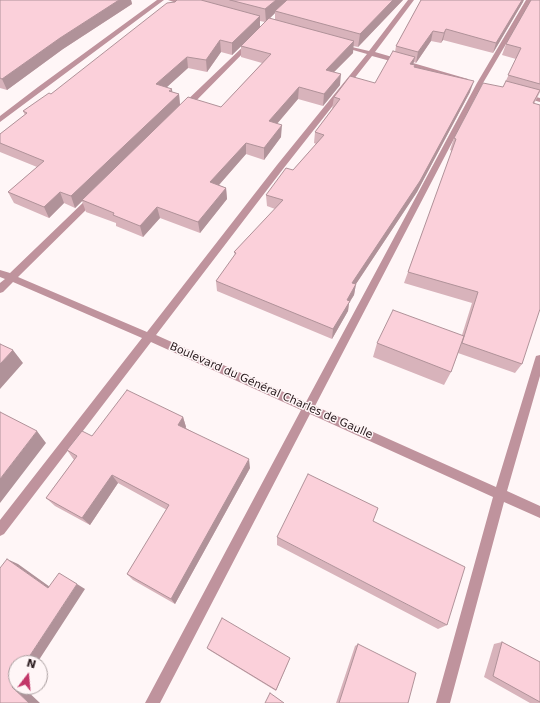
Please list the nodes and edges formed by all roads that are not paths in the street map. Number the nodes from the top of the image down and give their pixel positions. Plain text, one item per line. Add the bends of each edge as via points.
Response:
1 (161, 0) edge
2 (171, 0) edge
3 (411, 0) edge
4 (529, 0) edge
5 (193, 6) edge
6 (255, 37) edge
7 (334, 44) edge
8 (371, 53) junction
9 (483, 84) junction
10 (517, 94) edge
11 (540, 100) edge
12 (176, 116) edge
13 (0, 120) edge
14 (96, 194) edge
15 (0, 273) edge
16 (11, 278) junction
17 (0, 289) edge
18 (150, 337) junction
19 (540, 359) edge
20 (308, 408) junction
21 (500, 494) junction
22 (540, 512) edge
23 (0, 530) edge
24 (152, 703) edge
25 (443, 703) edge

1 - 13 street
2 - 5 street
3 - 8 street
4 - 9 street
6 - 12 street
7 - 8 street
8 - 9 street
8 - 18 street
9 - 20 street
10 - 11 street
14 - 16 street
15 - 16 street, Boulevard du Général Charles de Gaulle
16 - 17 street
16 - 18 street, Boulevard du Général Charles de Gaulle
18 - 20 street, Boulevard du Général Charles de Gaulle
18 - 23 street
19 - 21 street
20 - 21 street, Boulevard du Général Charles de Gaulle
20 - 24 street
21 - 22 street, Boulevard du Général Charles de Gaulle
21 - 25 street

